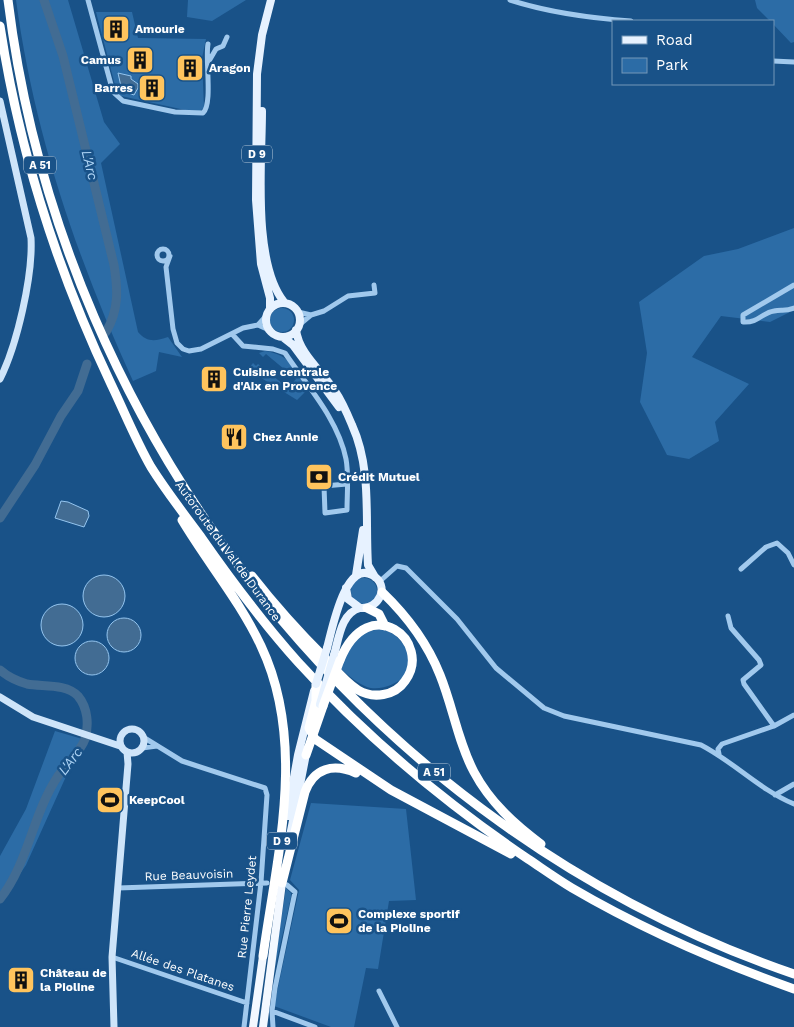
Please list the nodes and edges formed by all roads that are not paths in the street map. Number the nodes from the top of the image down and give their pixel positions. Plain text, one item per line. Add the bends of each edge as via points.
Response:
1 (8, 0) edge
2 (88, 0) edge
3 (271, 0) edge
4 (276, 0) edge
5 (510, 0) edge
6 (619, 20) edge
7 (0, 26) edge
8 (227, 37) dead end
9 (208, 44) dead end
10 (774, 61) edge
11 (794, 62) edge
12 (207, 69) junction
13 (0, 101) edge
14 (170, 256) junction
15 (161, 260) junction
16 (166, 266) junction
17 (374, 285) dead end
18 (794, 285) edge
19 (284, 302) junction
20 (794, 308) edge
21 (268, 312) junction
22 (298, 312) junction
23 (311, 316) junction
24 (258, 325) junction
25 (296, 329) junction
26 (269, 330) junction
27 (232, 334) junction
28 (284, 338) junction
29 (0, 379) edge
30 (152, 468) junction
31 (180, 482) junction
32 (347, 484) junction
33 (794, 565) edge
34 (740, 569) dead end
35 (356, 575) junction
36 (377, 579) junction
37 (346, 588) junction
38 (382, 592) junction
39 (364, 608) junction
40 (728, 616) dead end
41 (385, 626) junction
42 (337, 657) junction
43 (316, 684) joint
44 (0, 697) edge
45 (318, 702) junction
46 (794, 715) edge
47 (774, 726) junction
48 (312, 734) junction
49 (120, 736) junction
50 (143, 737) junction
51 (105, 740) junction
52 (120, 746) junction
53 (157, 746) junction
54 (142, 748) junction
55 (126, 752) junction
56 (135, 753) junction
57 (306, 754) joint
58 (719, 754) junction
59 (128, 764) junction
60 (794, 784) edge
61 (391, 790) junction
62 (775, 795) junction
63 (794, 804) edge
64 (591, 881) junction
65 (261, 882) junction
66 (562, 882) junction
67 (267, 883) dead end
68 (284, 884) junction
69 (118, 888) junction
70 (263, 956) junction
71 (112, 957) junction
72 (794, 974) edge
73 (794, 989) edge
74 (380, 992) dead end
75 (247, 1003) junction
76 (272, 1011) junction
77 (114, 1027) edge
78 (244, 1027) edge
79 (253, 1027) edge
80 (263, 1027) edge
81 (272, 1027) edge
82 (315, 1027) edge
83 (397, 1027) edge

1 - 31 highway, Autoroute du Val de Durance / A 51 via 16,55 40,165 63,240 129,394
2 - 12 street via 113,92 119,99 175,112 206,112
3 - 21 main road, D 9 via 257,74 256,200 261,264 270,298
4 - 19 main road, D 9 via 262,73 262,230 274,290
5 - 6 street via 584,17
7 - 30 highway, Autoroute du Val de Durance / A 51 via 16,116 60,263 99,360
8 - 12 street via 223,46 210,56
9 - 12 street
10 - 11 street
13 - 29 main road via 31,238 32,260 12,350
14 - 15 street via 166,261
14 - 15 street via 168,250 160,250 157,256
14 - 16 street
15 - 16 street
16 - 27 street via 177,343 183,349 195,351
17 - 23 street via 375,293 348,296 324,312
18 - 20 street via 742,315 743,322 753,322 774,311
19 - 21 main road
19 - 22 main road
21 - 24 street
21 - 26 main road
22 - 23 street
22 - 25 main road
23 - 25 street
24 - 26 street
24 - 27 street
25 - 28 main road
25 - 36 main road via 301,348 335,392 361,450 366,482 368,565
26 - 28 main road
27 - 32 street via 243,346 284,353 336,427 346,460
28 - 35 main road via 293,345 339,407 351,430 363,484 362,537
30 - 66 highway, Autoroute du Val de Durance / A 51 via 235,585 296,660 339,705 439,794
30 - 70 highway via 254,631 266,656 276,690 285,745 285,788
31 - 41 highway via 288,619 340,674 357,690 367,694 386,694 398,689 411,669 413,656 409,644 398,632
31 - 64 highway, Autoroute du Val de Durance / A 51 via 213,534 260,596 362,709 453,788 528,842
32 - 32 street via 347,510 324,513 324,486
33 - 34 street via 788,553 777,543 759,551
35 - 36 main road via 366,573
35 - 37 main road
36 - 38 main road
36 - 58 street via 397,566 406,568 457,619 496,668 544,708 564,716 702,745
37 - 39 main road via 348,599
37 - 43 main road, bridge
38 - 39 main road via 377,603
38 - 64 highway via 402,612 426,645 440,675 468,759 488,794 516,824
39 - 41 highway via 379,614
39 - 42 main road via 350,613 345,619
40 - 47 street via 731,628 759,660 760,665 744,680 744,684
41 - 42 highway via 371,626 357,632
42 - 45 highway, bridge
43 - 45 highway
44 - 51 main road via 33,717
45 - 48 highway
45 - 70 main road, D 9 via 298,755
46 - 47 street
47 - 58 street via 722,744 718,748
48 - 57 highway
48 - 61 highway via 342,759
49 - 50 main road via 131,729 139,731
49 - 51 main road
49 - 52 main road
50 - 53 street
50 - 54 main road
51 - 52 main road
52 - 55 main road
53 - 54 street
53 - 65 street, Rue Pierre Leydet via 182,761 265,788
54 - 56 main road
55 - 56 main road
55 - 59 main road
56 - 59 main road
57 - 68 main road, D 9
58 - 62 street
59 - 69 main road
60 - 62 street
61 - 66 highway
61 - 68 highway via 340,768 328,768 314,776 305,792
62 - 63 street
64 - 72 highway, Autoroute du Val de Durance / A 51 via 680,927
65 - 67 street, Rue Beauvoisin
65 - 69 street, Rue Beauvoisin
65 - 75 street, Rue Pierre Leydet
66 - 73 highway, Autoroute du Val de Durance / A 51 via 614,912 692,949
68 - 76 street via 295,892 284,934
68 - 80 highway, D 9
69 - 71 main road
70 - 79 highway, D 9
71 - 75 street, Allée des Platanes
71 - 77 main road
74 - 83 street
75 - 78 street, Rue Pierre Leydet
76 - 81 street
76 - 82 street

